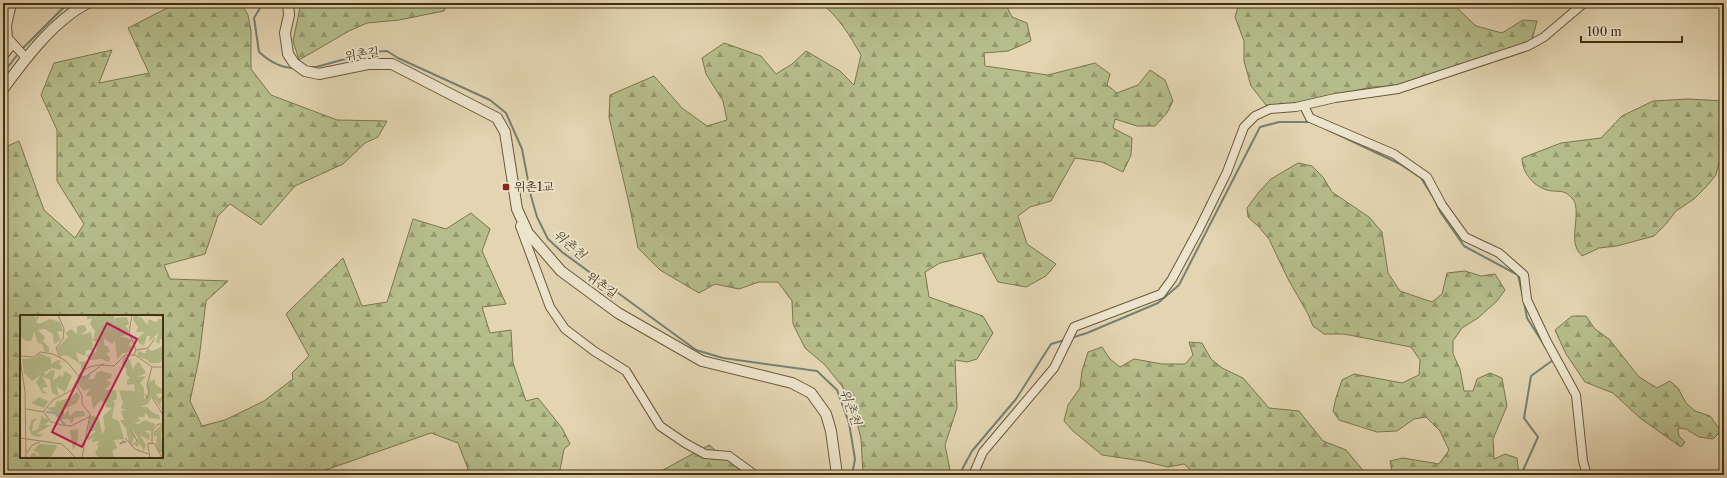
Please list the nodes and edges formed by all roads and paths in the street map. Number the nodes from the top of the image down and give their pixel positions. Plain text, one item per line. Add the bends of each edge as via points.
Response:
1 (12, 3) edge
2 (88, 3) edge
3 (288, 3) edge
4 (1584, 3) edge
5 (5, 22) edge
6 (10, 42) edge
7 (3, 56) edge
8 (24, 57) junction
9 (3, 89) edge
10 (1304, 106) junction
11 (521, 217) junction
12 (756, 475) edge
13 (837, 475) edge
14 (973, 475) edge
15 (1587, 475) edge

1 - 5 street
2 - 8 street via 75,9
3 - 11 street, 위촌길 via 289,15 285,33 288,54 294,63 310,73 319,74 368,64 392,64 497,118 505,132 517,209
4 - 10 street via 1544,37 1528,46 1398,89 1335,98
5 - 6 street
6 - 7 street
6 - 8 street
8 - 9 street
10 - 14 street via 1263,111 1249,120 1199,229 1161,294 1074,327 1054,368 983,452
10 - 15 street via 1310,118 1394,154 1427,177 1442,205 1465,237 1499,253 1524,275 1527,300 1576,395 1582,461
11 - 12 street via 520,226 550,307 565,329 626,371 660,426 705,454 729,456
11 - 13 street, 위촌길 via 528,233 561,271 618,313 702,361 792,383 811,393 826,414

